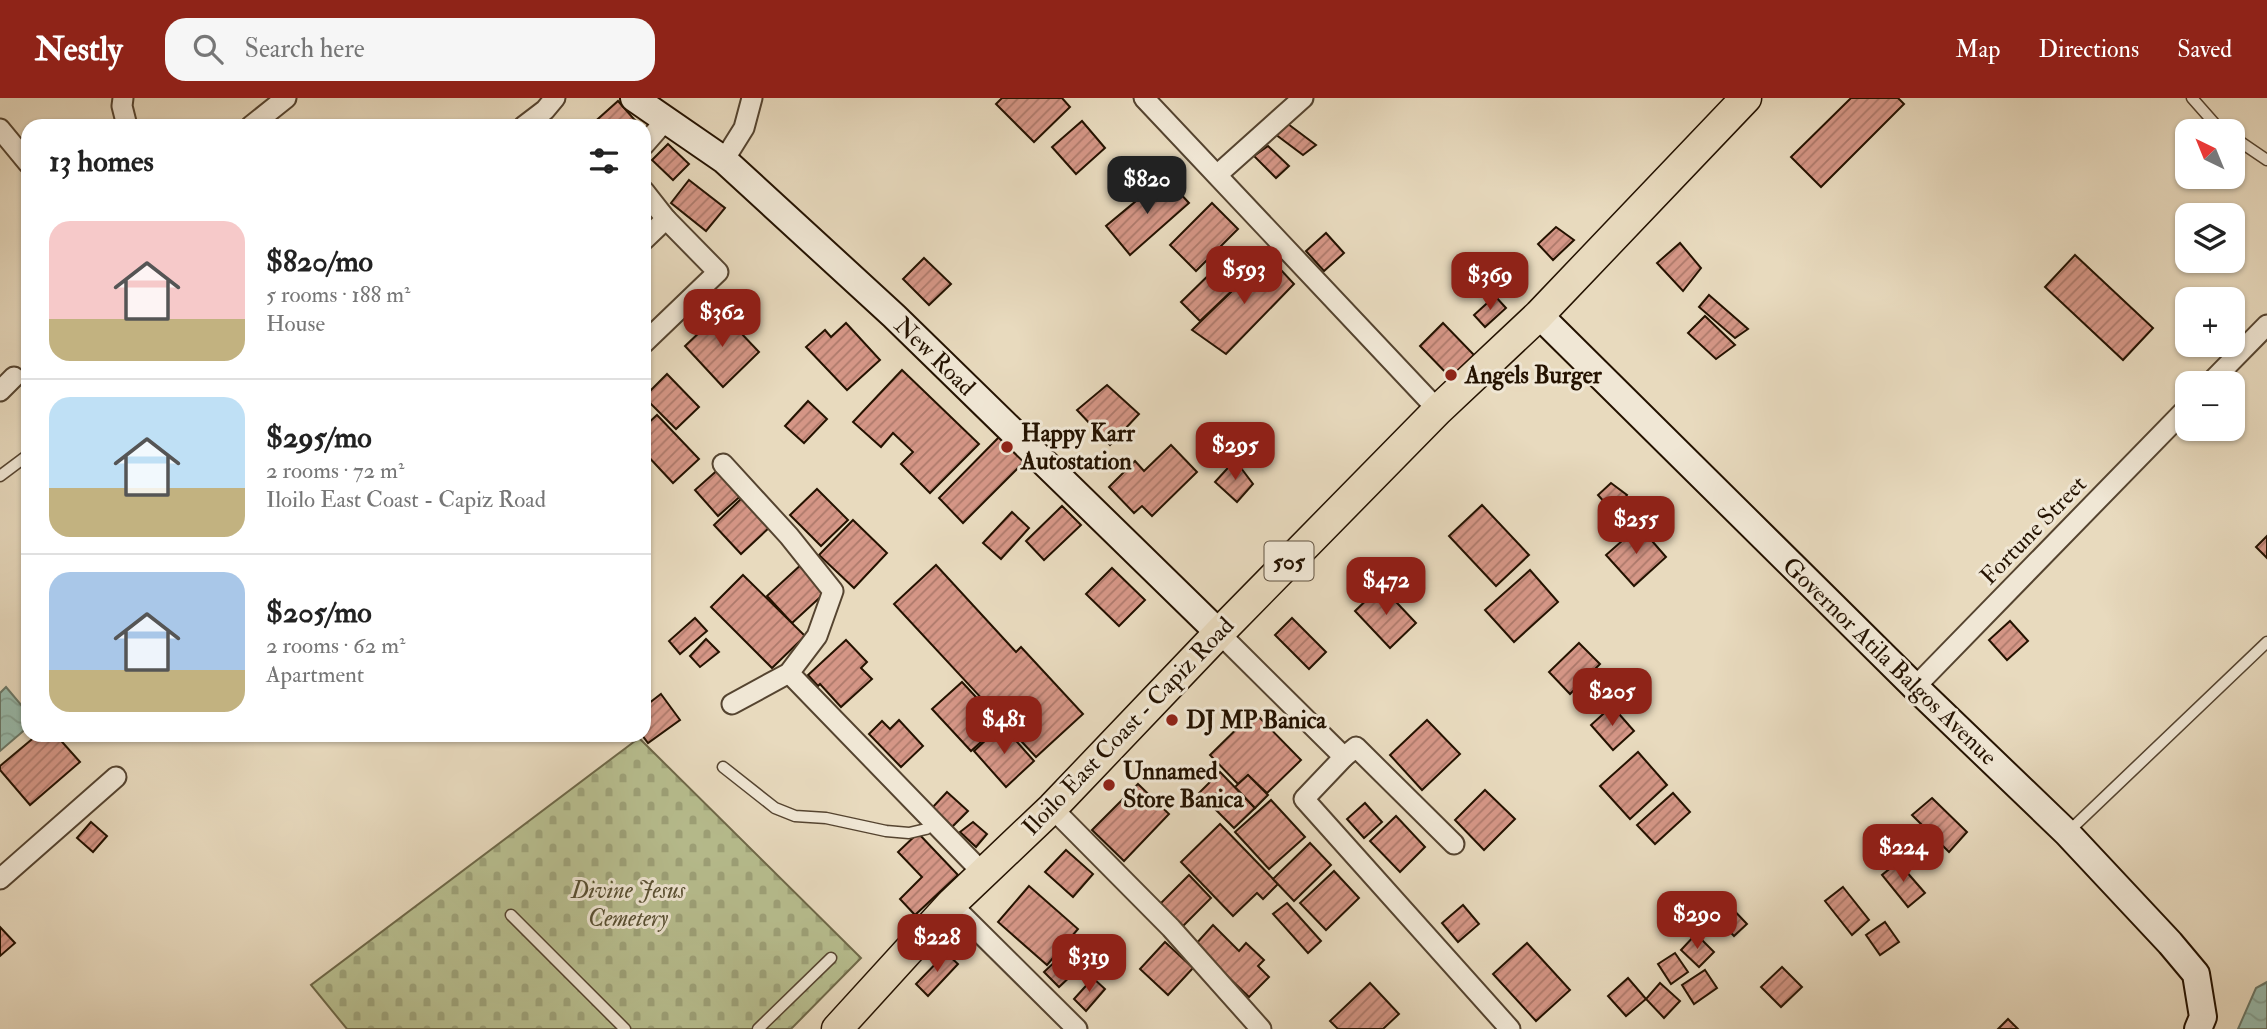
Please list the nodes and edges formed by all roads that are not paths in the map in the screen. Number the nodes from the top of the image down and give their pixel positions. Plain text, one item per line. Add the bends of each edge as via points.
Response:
1 (123, 98) edge
2 (286, 98) edge
3 (555, 98) edge
4 (634, 98) edge
5 (752, 98) edge
6 (1144, 98) edge
7 (1303, 98) edge
8 (1746, 98) edge
9 (2192, 98) edge
10 (125, 119) edge
11 (260, 119) edge
12 (533, 119) edge
13 (2211, 119) edge
14 (665, 121) junction
15 (0, 130) edge
16 (651, 137) edge
17 (2245, 145) edge
18 (21, 155) edge
19 (724, 160) junction
20 (2267, 160) edge
21 (1217, 175) junction
22 (651, 200) edge
23 (666, 219) junction
24 (651, 233) edge
25 (1539, 315) junction
26 (2267, 325) edge
27 (651, 336) edge
28 (2222, 371) edge
29 (1438, 410) junction
30 (2175, 420) edge
31 (21, 460) edge
32 (723, 464) dead end
33 (0, 476) edge
34 (1219, 633) junction
35 (2267, 642) edge
36 (789, 673) junction
37 (1914, 687) junction
38 (732, 704) dead end
39 (1344, 757) junction
40 (723, 767) dead end
41 (116, 777) dead end
42 (1052, 808) junction
43 (935, 823) junction
44 (2067, 833) junction
45 (1454, 844) dead end
46 (982, 872) junction
47 (0, 879) edge
48 (951, 904) junction
49 (510, 915) dead end
50 (831, 958) dead end
51 (625, 1029) edge
52 (758, 1029) edge
53 (837, 1029) edge
54 (1077, 1029) edge
55 (1261, 1029) edge
56 (1510, 1029) edge
57 (2198, 1029) edge

1 - 10 street
2 - 11 street
3 - 12 street
4 - 14 main road, New Road
5 - 19 street via 744,128
6 - 21 street
7 - 21 street
8 - 25 main road, Iloilo East Coast - Capiz Road / 505
9 - 13 lane
14 - 16 street
14 - 19 main road, New Road
15 - 18 street
17 - 20 lane
19 - 34 main road, New Road via 894,316
21 - 29 street
22 - 23 street
23 - 24 street
23 - 27 street via 718,272
25 - 29 main road, Iloilo East Coast - Capiz Road / 505
25 - 37 main road, Governor Atila Balgos Avenue
26 - 28 street
29 - 34 main road, Iloilo East Coast - Capiz Road / 505
30 - 37 street, Fortune Street
31 - 33 lane
32 - 36 street via 832,591 817,636
34 - 39 street
34 - 42 main road, Iloilo East Coast - Capiz Road / 505
35 - 44 lane
36 - 38 street
36 - 43 street
37 - 44 main road, Governor Atila Balgos Avenue
39 - 45 street via 1356,747
39 - 56 street via 1304,799
40 - 43 lane via 775,808 795,816 909,833
41 - 47 street
42 - 46 main road, Iloilo East Coast - Capiz Road / 505
42 - 55 street via 1171,928
43 - 46 street
44 - 57 main road, Governor Atila Balgos Avenue via 2196,974 2203,1017
46 - 48 main road, Iloilo East Coast - Capiz Road / 505
48 - 53 main road, Iloilo East Coast - Capiz Road / 505
48 - 54 street
49 - 51 lane
50 - 52 lane

